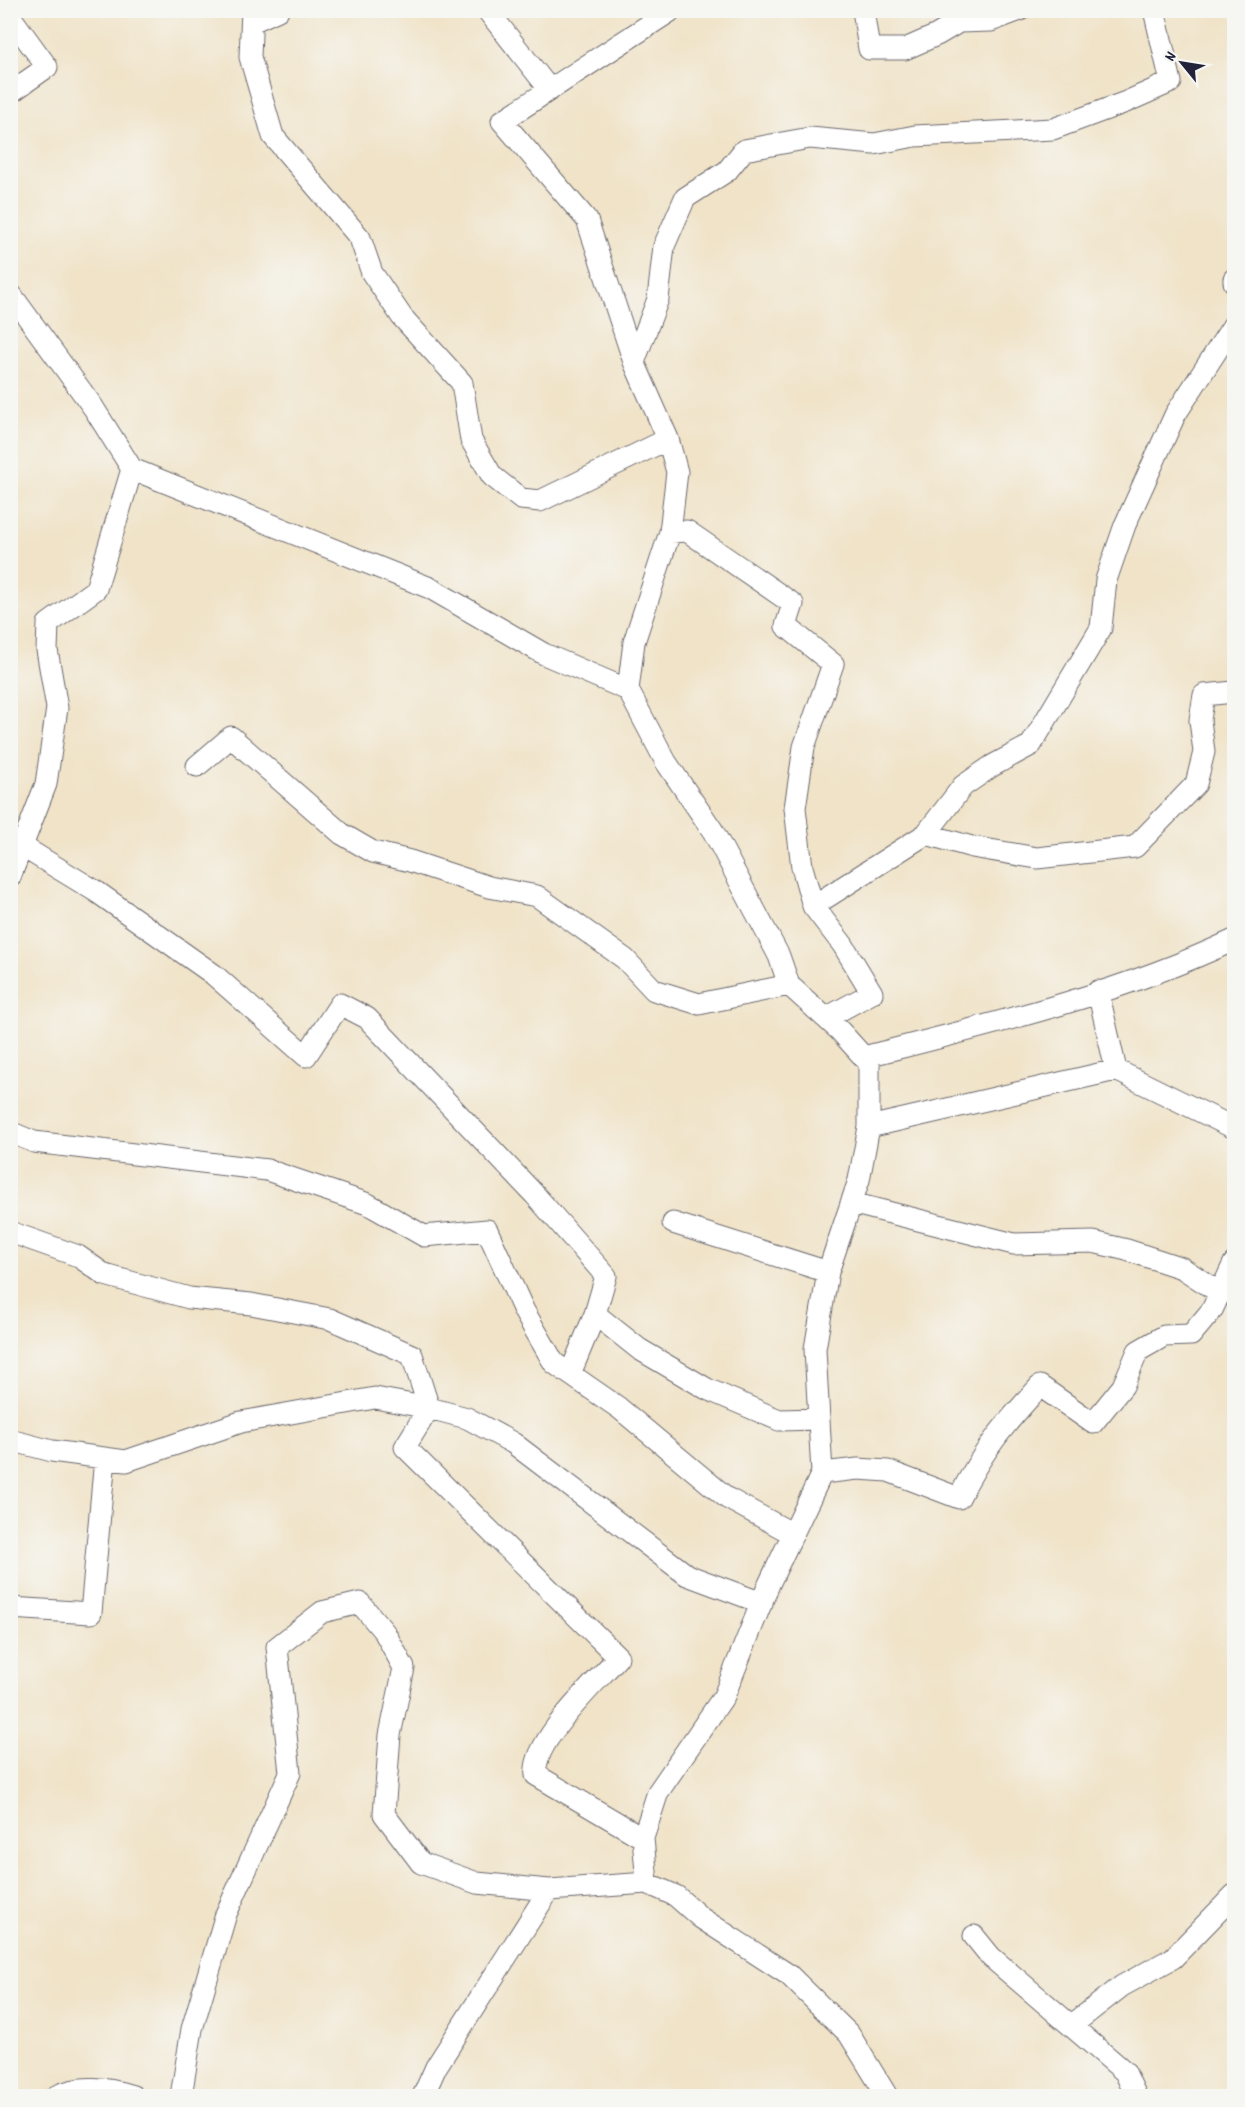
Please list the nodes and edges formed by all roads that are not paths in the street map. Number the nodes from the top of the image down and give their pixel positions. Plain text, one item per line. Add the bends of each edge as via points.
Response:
1 (278, 10) edge
2 (487, 10) edge
3 (672, 10) edge
4 (863, 10) edge
5 (1020, 10) edge
6 (1154, 10) edge
7 (10, 16) edge
8 (252, 16) edge
9 (550, 90) junction
10 (10, 93) edge
11 (10, 293) edge
12 (1234, 324) edge
13 (634, 362) junction
14 (668, 439) junction
15 (132, 469) junction
16 (670, 532) junction
17 (628, 690) junction
18 (1234, 692) edge
19 (197, 766) dead end
20 (926, 834) junction
21 (17, 843) edge
22 (10, 877) edge
23 (813, 906) junction
24 (1234, 940) edge
25 (789, 985) junction
26 (1098, 991) junction
27 (826, 1018) junction
28 (863, 1057) junction
29 (1116, 1070) junction
30 (869, 1127) junction
31 (1234, 1128) edge
32 (10, 1132) edge
33 (851, 1203) junction
34 (673, 1223) dead end
35 (10, 1232) edge
36 (1234, 1263) edge
37 (828, 1272) junction
38 (1220, 1293) junction
39 (595, 1314) junction
40 (570, 1374) junction
41 (429, 1408) junction
42 (818, 1419) junction
43 (10, 1440) edge
44 (105, 1458) junction
45 (822, 1473) junction
46 (793, 1534) junction
47 (762, 1603) junction
48 (10, 1608) edge
49 (643, 1838) junction
50 (647, 1883) junction
51 (549, 1890) junction
52 (1234, 1895) edge
53 (974, 1936) dead end
54 (1072, 2025) junction
55 (56, 2097) edge
56 (133, 2097) edge
57 (182, 2097) edge
58 (423, 2097) edge
59 (887, 2097) edge
60 (1136, 2097) edge

1 - 8 street
2 - 9 street
3 - 9 street
4 - 5 street via 869,48 878,49 905,49 959,22 991,21
6 - 13 street via 1171,82 1053,129 915,136 874,144 810,138 744,150 727,171 685,198 664,246 658,299
7 - 10 street via 47,67
8 - 14 street via 250,57 273,136 360,237 372,273 402,317 462,383 471,440 492,476 521,499 540,501
9 - 13 street via 502,121 587,220
11 - 15 street via 93,407
12 - 20 street via 1175,416 1125,525 1106,580 1101,628 1064,691 1031,745 963,786
13 - 14 street
14 - 16 street via 677,472
15 - 17 street via 430,588 544,654
15 - 21 street via 96,589 48,624 47,650 57,708 46,784
16 - 17 street via 634,642
16 - 23 street via 687,531 793,604 786,626 833,664 804,747 795,807 802,867
17 - 25 street via 666,762 713,831 779,956
18 - 20 street via 1204,695 1200,720 1204,752 1196,784 1135,847 1037,858
19 - 25 street via 231,737 342,834 373,852 489,887 537,896 625,959 654,990 699,1004
20 - 23 street
21 - 22 street
21 - 39 street via 97,892 213,974 306,1056 340,1004 367,1018 606,1276
23 - 27 street via 872,993
24 - 26 street via 1178,967
25 - 27 street
26 - 28 street via 984,1027
26 - 29 street
27 - 28 street
28 - 30 street via 869,1063
29 - 30 street
29 - 31 street
30 - 33 street
32 - 40 street via 34,1142 267,1170 369,1204 424,1236 487,1230 529,1320 554,1363
33 - 37 street
33 - 38 street via 1014,1244 1093,1242 1127,1250 1182,1268
34 - 37 street
35 - 41 street via 78,1256 105,1275 189,1298 251,1304 330,1319 412,1355
36 - 38 street
37 - 42 street via 815,1349
38 - 45 street via 1212,1310 1191,1335 1164,1336 1138,1351 1123,1386 1093,1423 1040,1386 990,1443 959,1498 888,1471
39 - 40 street
39 - 42 street via 639,1349 707,1389 779,1420
40 - 46 street via 619,1408 727,1498
41 - 44 street via 375,1398 241,1422 126,1461
41 - 47 street via 467,1418 513,1443 687,1575
41 - 49 street via 405,1447 618,1657 568,1713 541,1751 535,1764 536,1775
42 - 45 street
43 - 44 street
44 - 48 street via 91,1613
45 - 46 street
46 - 47 street
47 - 49 street via 724,1696 658,1792
49 - 50 street
50 - 51 street
50 - 59 street via 676,1896 701,1918 789,1975 849,2034
51 - 57 street via 477,1883 421,1863 384,1814 390,1735 404,1668 385,1633 360,1603 322,1612 277,1647 290,1773 226,1914 192,2030
51 - 58 street via 436,2067
52 - 54 street via 1173,1958 1122,1986
53 - 54 street via 991,1957
54 - 60 street via 1125,2072
55 - 56 street via 71,2089 111,2089

